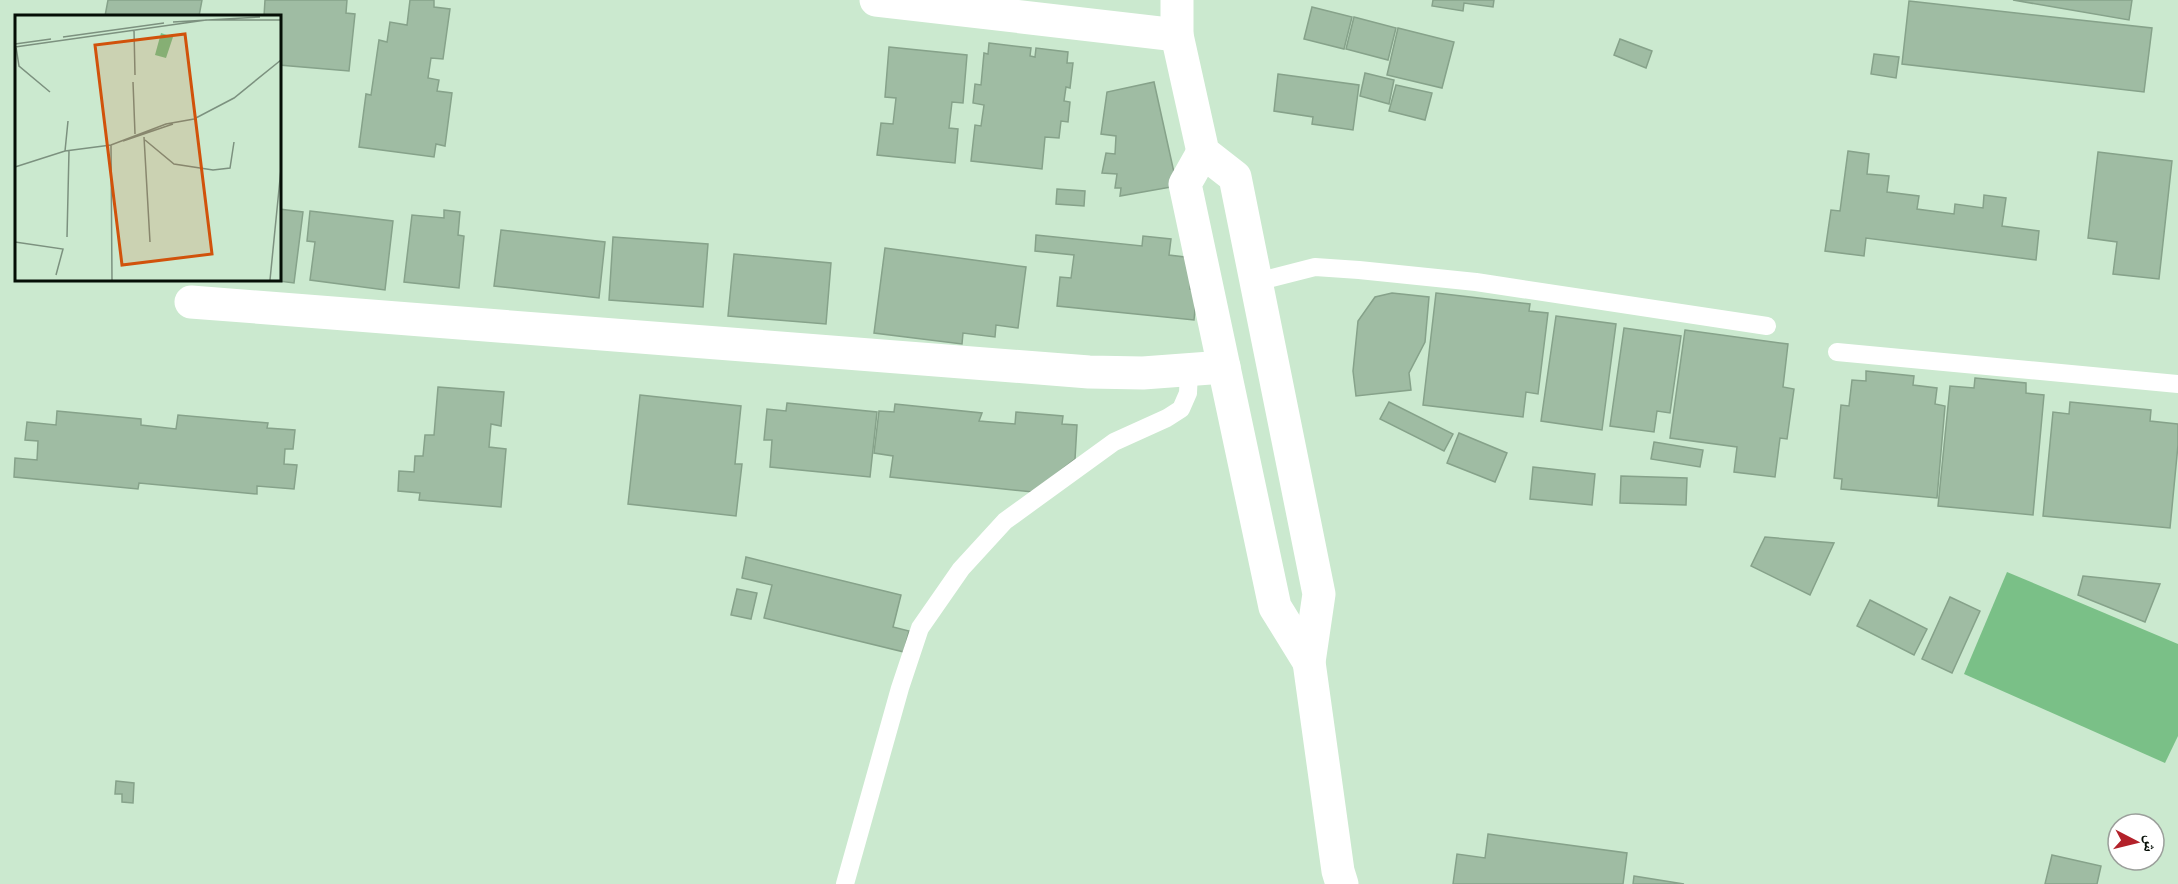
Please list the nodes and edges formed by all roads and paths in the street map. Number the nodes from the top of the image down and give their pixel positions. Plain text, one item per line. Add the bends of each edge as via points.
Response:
1 (876, 0) edge
2 (1177, 0) edge
3 (1177, 35) junction
4 (1203, 153) junction
5 (1256, 282) junction
6 (191, 302) dead end
7 (1767, 326) dead end
8 (1837, 352) dead end
9 (1224, 367) junction
10 (1189, 371) junction
11 (2178, 384) edge
12 (1309, 662) junction
13 (845, 884) edge
14 (1342, 884) edge

1 - 3 street
2 - 3 street
3 - 4 street
4 - 5 street via 1235,177
4 - 9 street via 1185,184
5 - 7 lane via 1315,267 1359,270 1476,282
5 - 12 street via 1319,594
6 - 10 street via 1089,372
8 - 11 lane
9 - 10 street
9 - 12 street via 1275,607
10 - 13 lane via 1188,393 1181,409 1114,442 1005,521 961,569 920,628
12 - 14 street

